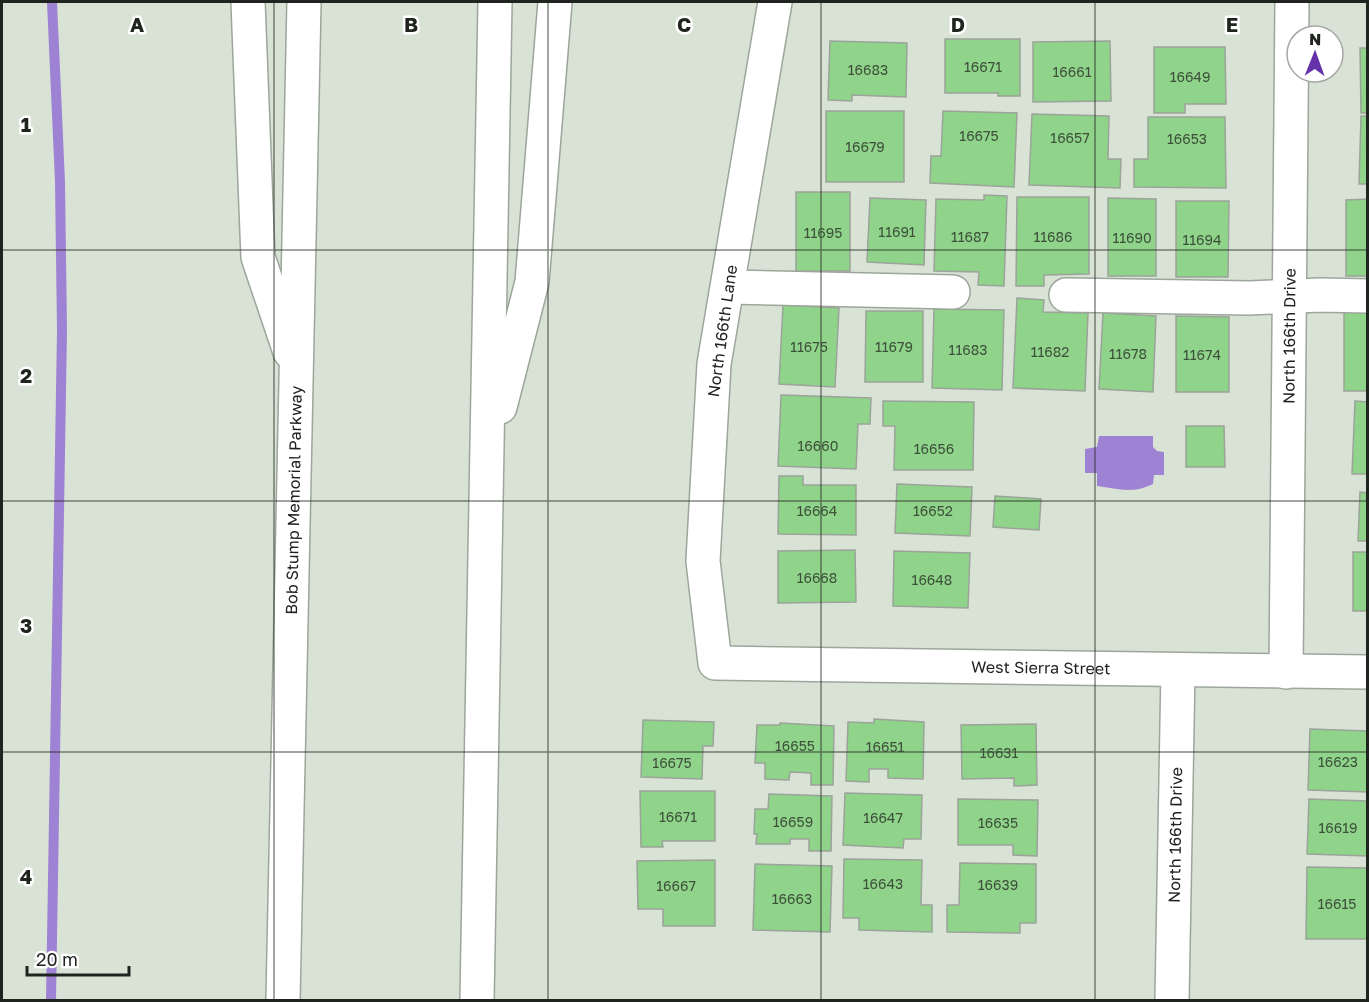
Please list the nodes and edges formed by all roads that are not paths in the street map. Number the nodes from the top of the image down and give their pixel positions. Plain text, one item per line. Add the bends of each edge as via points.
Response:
1 (248, 2) edge
2 (304, 2) edge
3 (495, 2) edge
4 (555, 2) edge
5 (775, 2) edge
6 (1292, 2) edge
7 (728, 287) junction
8 (953, 292) dead end
9 (1066, 295) dead end
10 (1288, 296) junction
11 (1368, 296) edge
12 (297, 374) junction
13 (488, 453) junction
14 (715, 663) joint
15 (1178, 670) junction
16 (1286, 672) junction
17 (1368, 672) edge
18 (283, 1000) edge
19 (477, 1000) edge
20 (1172, 1000) edge

1 - 12 main road via 258,258
2 - 12 main road, Bob Stump Memorial Parkway
3 - 13 main road
4 - 13 main road via 532,282
5 - 7 main road, North 166th Lane
6 - 10 main road, North 166th Drive
7 - 8 main road
7 - 14 main road, North 166th Lane via 714,364 703,561
9 - 10 main road
10 - 11 main road
10 - 16 main road, North 166th Drive
12 - 18 main road, Bob Stump Memorial Parkway
13 - 19 main road
14 - 15 main road, West Sierra Street
15 - 16 main road, West Sierra Street
15 - 20 main road, North 166th Drive
16 - 17 main road, West Sierra Street

